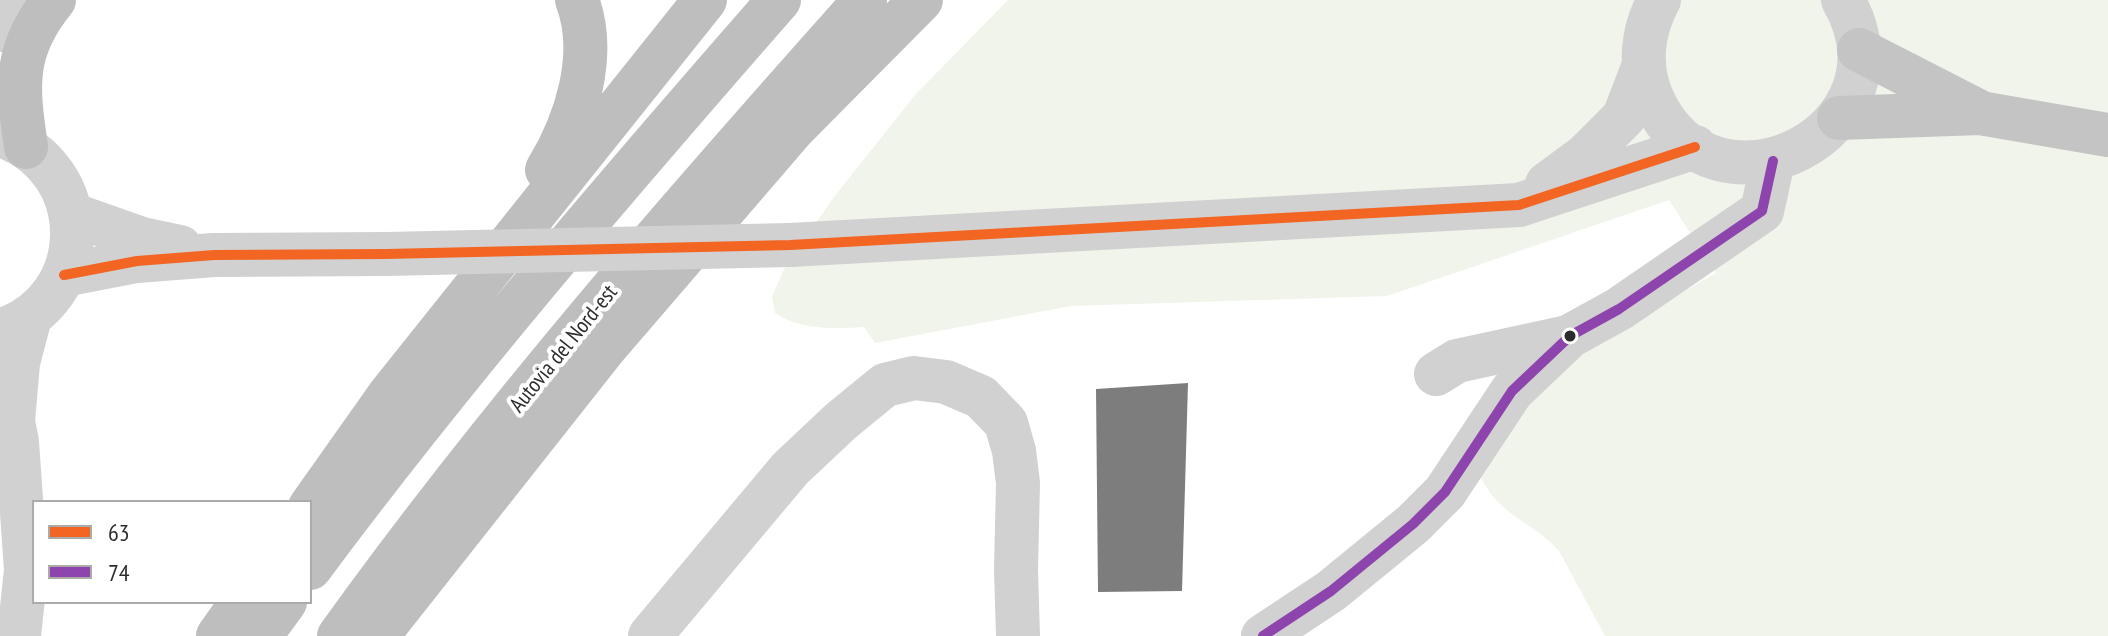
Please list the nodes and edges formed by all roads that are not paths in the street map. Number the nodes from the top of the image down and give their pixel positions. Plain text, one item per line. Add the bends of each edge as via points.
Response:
1 (21, 0) edge
2 (54, 0) edge
3 (577, 0) edge
4 (705, 0) edge
5 (779, 0) edge
6 (865, 0) edge
7 (921, 0) edge
8 (1659, 0) edge
9 (1843, 0) edge
10 (0, 30) edge
11 (1859, 50) junction
12 (1644, 65) junction
13 (1980, 113) junction
14 (1839, 118) junction
15 (2108, 135) edge
16 (13, 141) edge
17 (1695, 147) junction
18 (1773, 161) junction
19 (1519, 205) junction
20 (71, 214) junction
21 (214, 255) junction
22 (64, 275) junction
23 (15, 324) edge
24 (1570, 336) junction
25 (390, 394) junction
26 (1502, 407) junction
27 (6, 410) edge
28 (312, 504) edge
29 (312, 565) edge
30 (241, 604) edge
31 (284, 604) edge
32 (19, 636) edge
33 (218, 636) edge
34 (260, 636) edge
35 (339, 636) edge
36 (377, 636) edge
37 (650, 636) edge
38 (1018, 636) edge
39 (1263, 636) edge

1 - 10 street
2 - 16 highway via 24,46
3 - 25 highway via 584,45 582,81 573,118 550,167
4 - 25 highway
5 - 29 highway via 487,340
6 - 35 highway, Autovia del Nord-est via 568,341
7 - 36 highway via 794,128 603,350
8 - 12 street via 1647,30
9 - 11 street
11 - 13 main road
11 - 14 street via 1852,93
12 - 17 street via 1659,112
12 - 19 street via 1624,117 1585,156
13 - 14 main road
13 - 15 main road
14 - 18 street via 1821,138
16 - 20 street via 52,171
17 - 18 street via 1733,162
17 - 19 street
18 - 24 street via 1762,211 1619,309
19 - 21 street, bridge via 790,245
20 - 21 street via 142,239
20 - 22 street via 72,246
21 - 22 street via 137,261
22 - 23 street via 49,298
23 - 27 street via 18,363
24 - 26 street
24 - 26 street via 1446,367
25 - 28 highway
26 - 39 street via 1445,492 1413,524 1331,591
27 - 32 street via 17,442 26,570
30 - 33 highway
31 - 34 highway
37 - 38 street via 790,469 885,385 914,378 946,382 981,397 1006,423 1018,483

